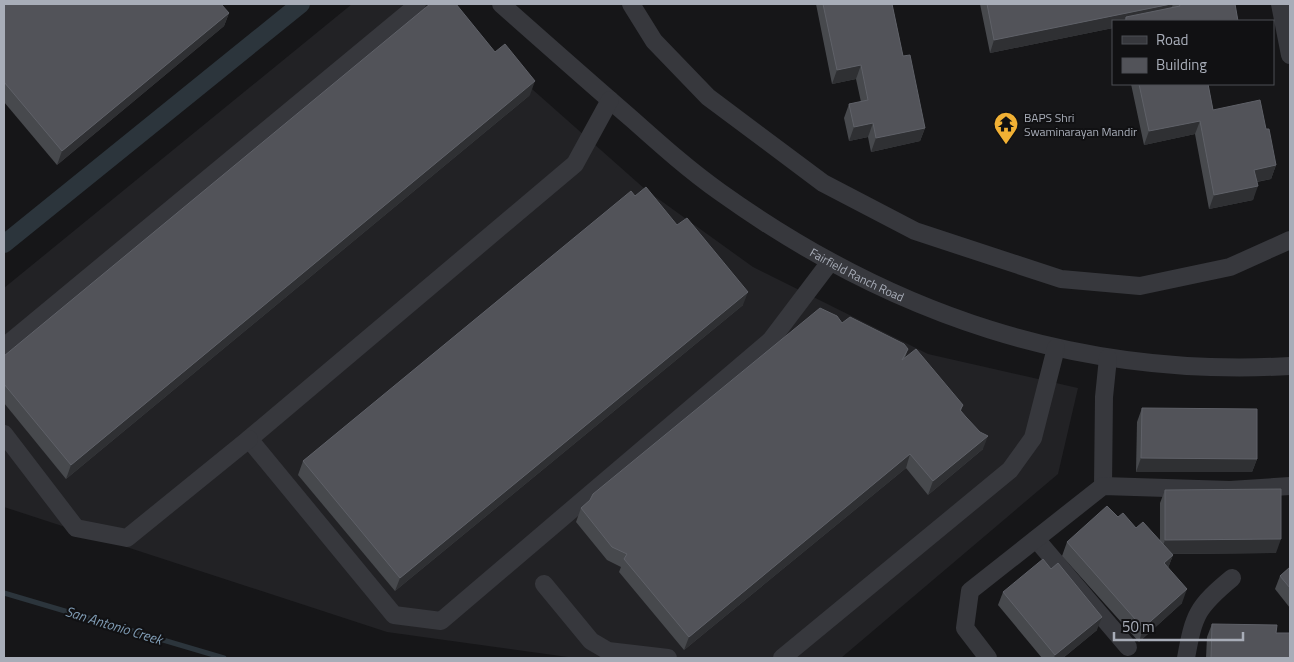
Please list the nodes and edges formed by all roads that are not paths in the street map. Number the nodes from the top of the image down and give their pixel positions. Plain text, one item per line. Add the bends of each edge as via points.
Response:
1 (416, 4) edge
2 (501, 4) edge
3 (631, 4) edge
4 (1280, 4) edge
5 (1290, 55) edge
6 (610, 100) junction
7 (1290, 240) edge
8 (830, 262) junction
9 (4, 346) edge
10 (1056, 348) junction
11 (1108, 358) junction
12 (1290, 366) edge
13 (4, 434) edge
14 (249, 438) junction
15 (1103, 486) junction
16 (1290, 486) edge
17 (1036, 539) junction
18 (1232, 578) dead end
19 (544, 584) dead end
20 (1128, 647) dead end
21 (668, 658) edge
22 (782, 658) edge
23 (988, 658) edge
24 (1186, 658) edge

1 - 9 street
2 - 6 street, Fairfield Ranch Road
3 - 7 street via 654,41 708,97 823,183 915,231 1061,279 1140,286 1230,267
4 - 5 street
6 - 8 street, Fairfield Ranch Road via 718,191
6 - 14 street via 574,164
8 - 10 street, Fairfield Ranch Road via 926,308
8 - 14 street via 771,340 441,621 394,616
10 - 11 street, Fairfield Ranch Road
10 - 22 street via 1033,438 1010,470
11 - 12 street, Fairfield Ranch Road via 1197,366
11 - 15 street
13 - 14 street via 76,528 127,538
15 - 16 street via 1230,490
15 - 17 street
17 - 20 street
17 - 23 street via 970,591 965,628
18 - 24 street via 1201,607
19 - 21 street via 591,641 608,651

